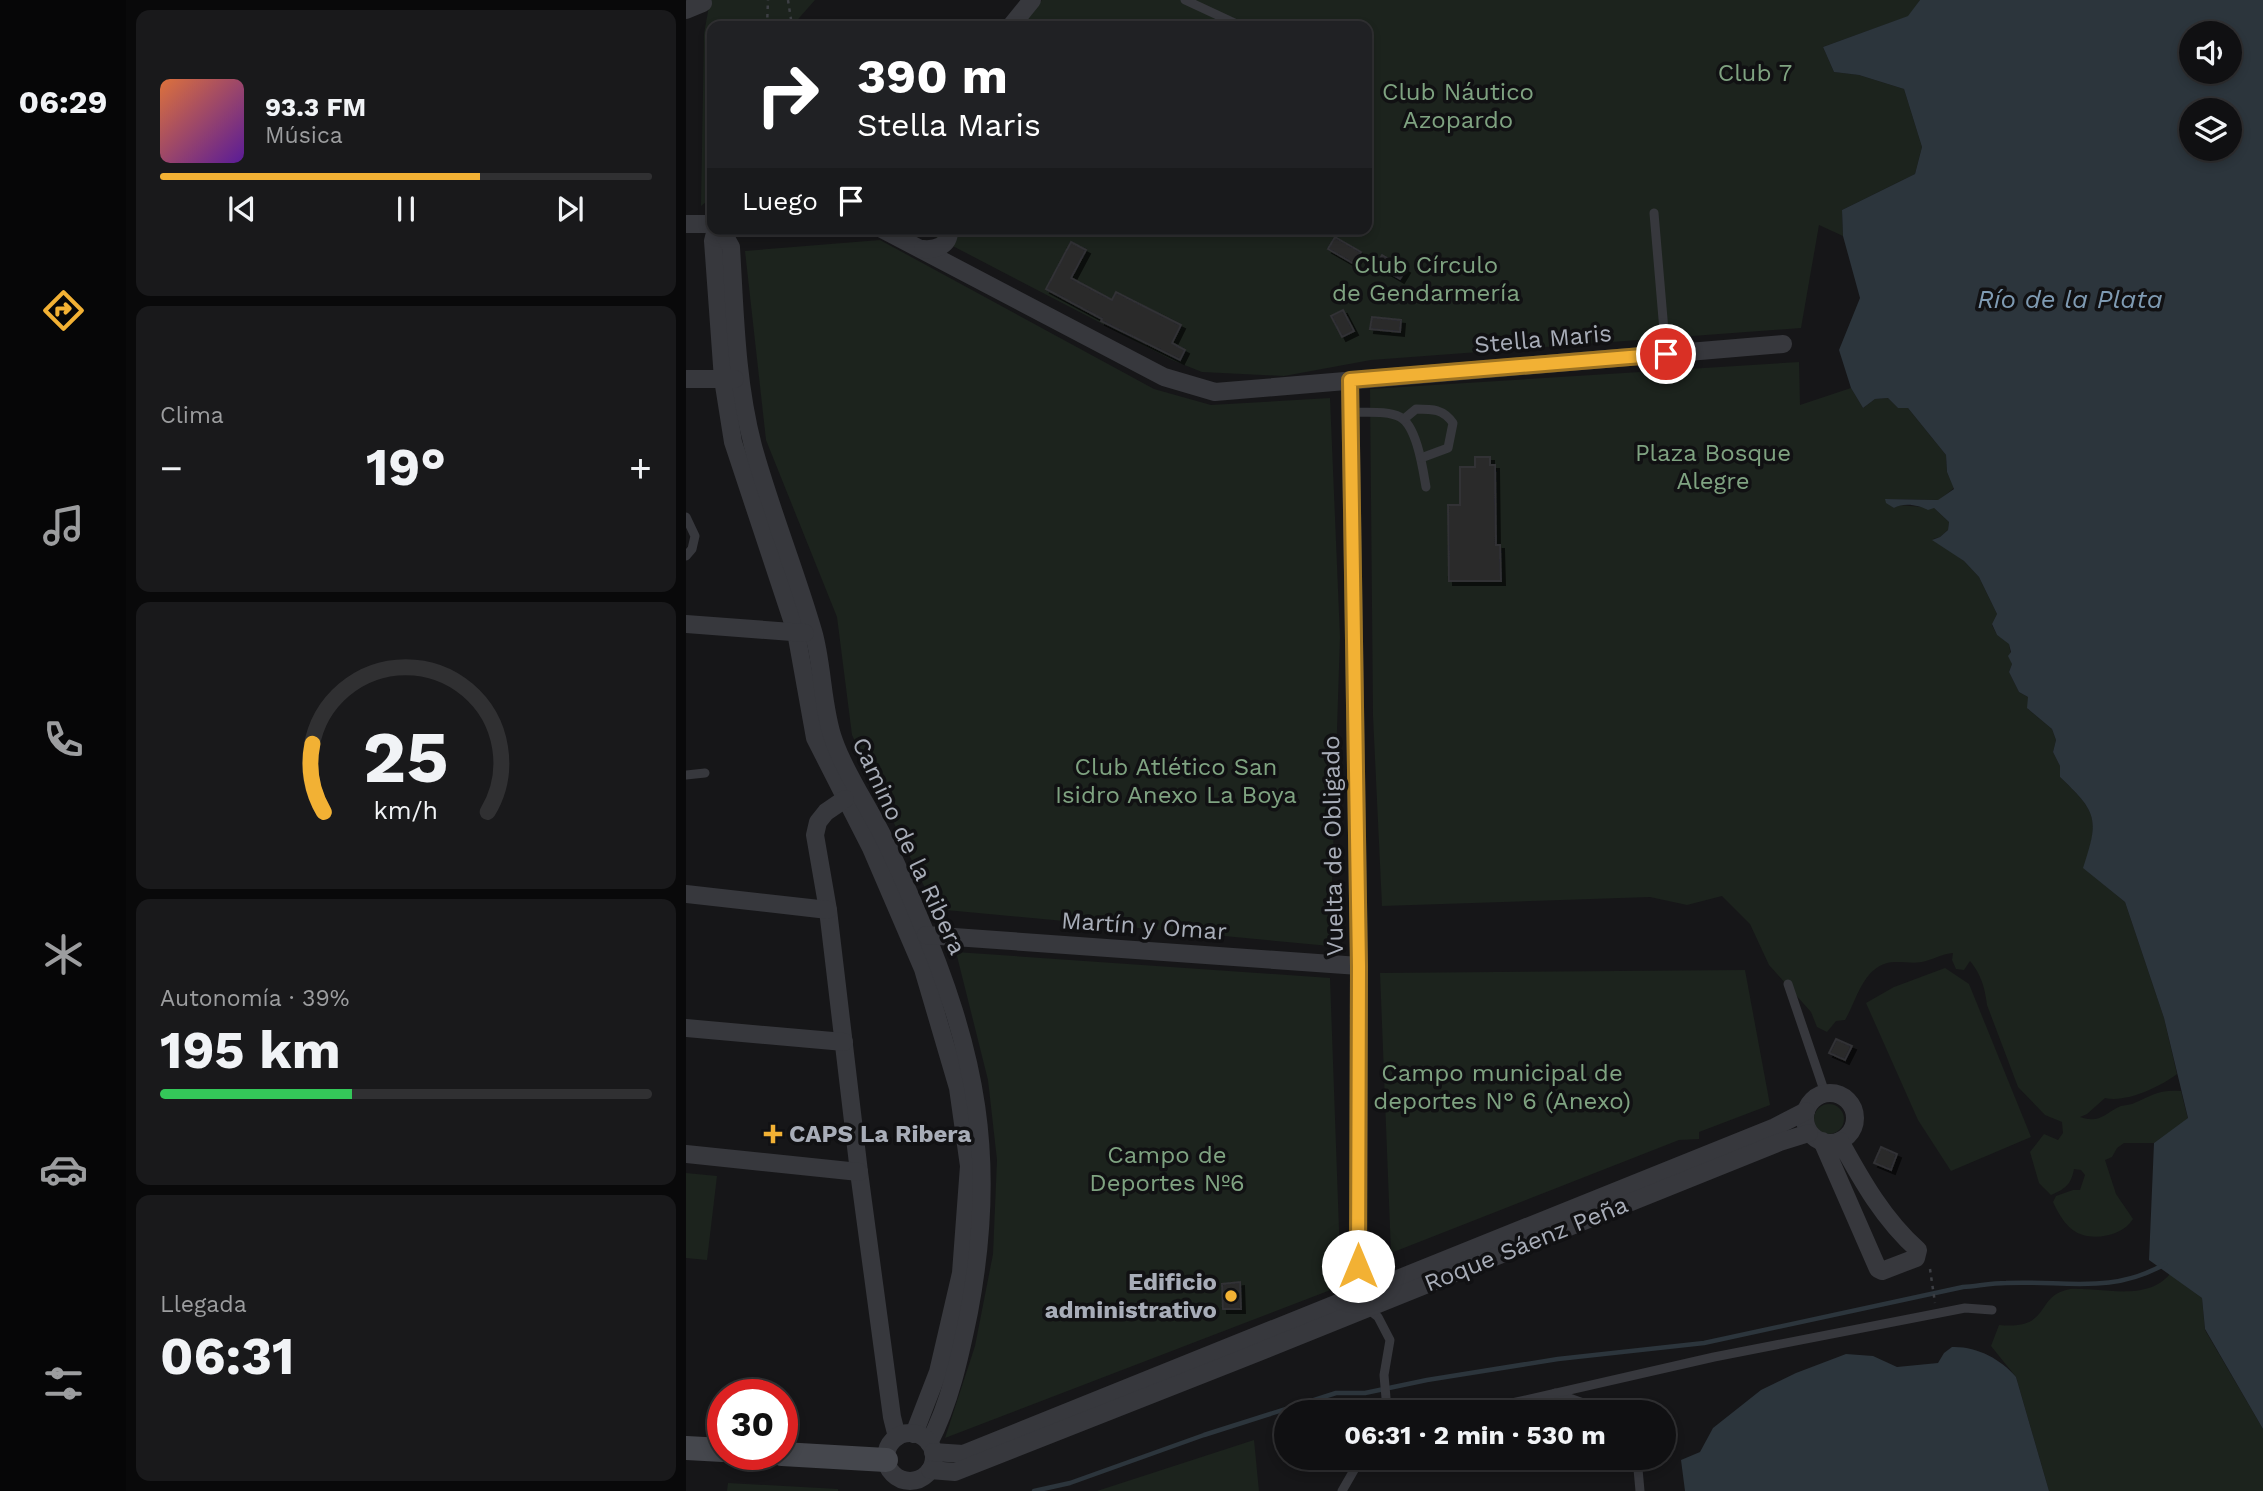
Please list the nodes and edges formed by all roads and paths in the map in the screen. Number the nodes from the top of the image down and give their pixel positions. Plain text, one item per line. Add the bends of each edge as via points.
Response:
1 (768, 0) edge
2 (788, 0) edge
3 (1032, 0) edge
4 (1185, 0) edge
5 (767, 21) edge
6 (790, 21) edge
7 (1015, 21) edge
8 (1230, 21) edge
9 (1654, 213) dead end
10 (686, 224) edge
11 (707, 224) edge
12 (716, 235) edge
13 (900, 235) edge
14 (948, 235) edge
15 (923, 249) junction
16 (1783, 344) dead end
17 (1666, 354) junction
18 (686, 379) edge
19 (732, 379) junction
20 (1350, 380) junction
21 (1350, 412) junction
22 (1404, 419) junction
23 (1421, 458) junction
24 (1426, 488) dead end
25 (686, 517) edge
26 (686, 556) edge
27 (686, 624) edge
28 (796, 632) junction
29 (814, 634) junction
30 (705, 773) dead end
31 (686, 775) edge
32 (845, 799) junction
33 (686, 894) edge
34 (828, 910) junction
35 (926, 935) junction
36 (1359, 966) junction
37 (1788, 984) dead end
38 (686, 1028) edge
39 (844, 1042) junction
40 (1825, 1093) junction
41 (1806, 1111) junction
42 (1824, 1138) junction
43 (686, 1154) edge
44 (859, 1172) junction
45 (1932, 1278) dead end
46 (1362, 1301) junction
47 (1936, 1310) dead end
48 (1992, 1310) dead end
49 (1554, 1393) junction
50 (1386, 1400) edge
51 (1517, 1400) edge
52 (1574, 1400) edge
53 (921, 1447) junction
54 (686, 1448) edge
55 (707, 1449) edge
56 (798, 1458) edge
57 (1354, 1470) edge
58 (1638, 1470) edge
59 (904, 1481) edge
60 (1342, 1491) edge
61 (1640, 1491) edge

1 - 5 path
2 - 6 path
3 - 7 street
4 - 8 lane
9 - 17 lane
10 - 11 street
12 - 19 street, Camino de la Ribera via 713,241
13 - 15 street, Stella Maris
14 - 15 street via 940,248
15 - 20 street, Stella Maris via 1164,377 1215,392
16 - 17 street, Stella Maris
17 - 20 street, Stella Maris
18 - 19 street
19 - 28 street, Camino de la Ribera via 733,442
19 - 29 street, Camino de la Ribera
20 - 21 street, Vuelta de Obligado
21 - 22 lane
21 - 36 street, Vuelta de Obligado
22 - 23 lane
22 - 23 lane via 1416,408 1436,409 1453,423 1448,448
23 - 24 lane
25 - 26 lane via 695,536
27 - 28 street
28 - 29 street
28 - 32 street, Camino de la Ribera via 815,737
29 - 35 street, Camino de la Ribera via 833,740 884,838
30 - 31 lane
32 - 34 street, Camino de la Ribera via 826,812 815,835
32 - 53 street, Camino de la Ribera via 872,848 923,969 958,1088 969,1166 961,1273
33 - 34 street
34 - 39 street, Camino de la Ribera
35 - 36 street, Martín y Omar
35 - 53 street, Camino de la Ribera via 956,1013 973,1078 981,1129 983,1194 978,1261 962,1344 941,1420
36 - 46 street, Vuelta de Obligado
37 - 40 lane
38 - 39 street
39 - 44 street, Camino de la Ribera
40 - 41 street, Roque Sáenz Peña via 1815,1097
40 - 42 street via 1846,1098 1856,1119 1851,1132
41 - 42 street
41 - 46 street, Roque Sáenz Peña
42 - 42 street via 1878,1269 1916,1258 1918,1250 1898,1233
42 - 46 street, Roque Sáenz Peña via 1780,1142
43 - 44 street
44 - 53 street, Camino de la Ribera via 892,1417
45 - 47 path
46 - 50 lane via 1378,1317 1390,1340 1384,1375
46 - 53 street, Roque Sáenz Peña via 963,1454
48 - 49 lane via 1965,1308
49 - 51 lane
49 - 52 lane
53 - 59 street via 924,1477
53 - 59 street via 890,1443
54 - 55 street
56 - 59 street
57 - 60 lane
58 - 61 lane

